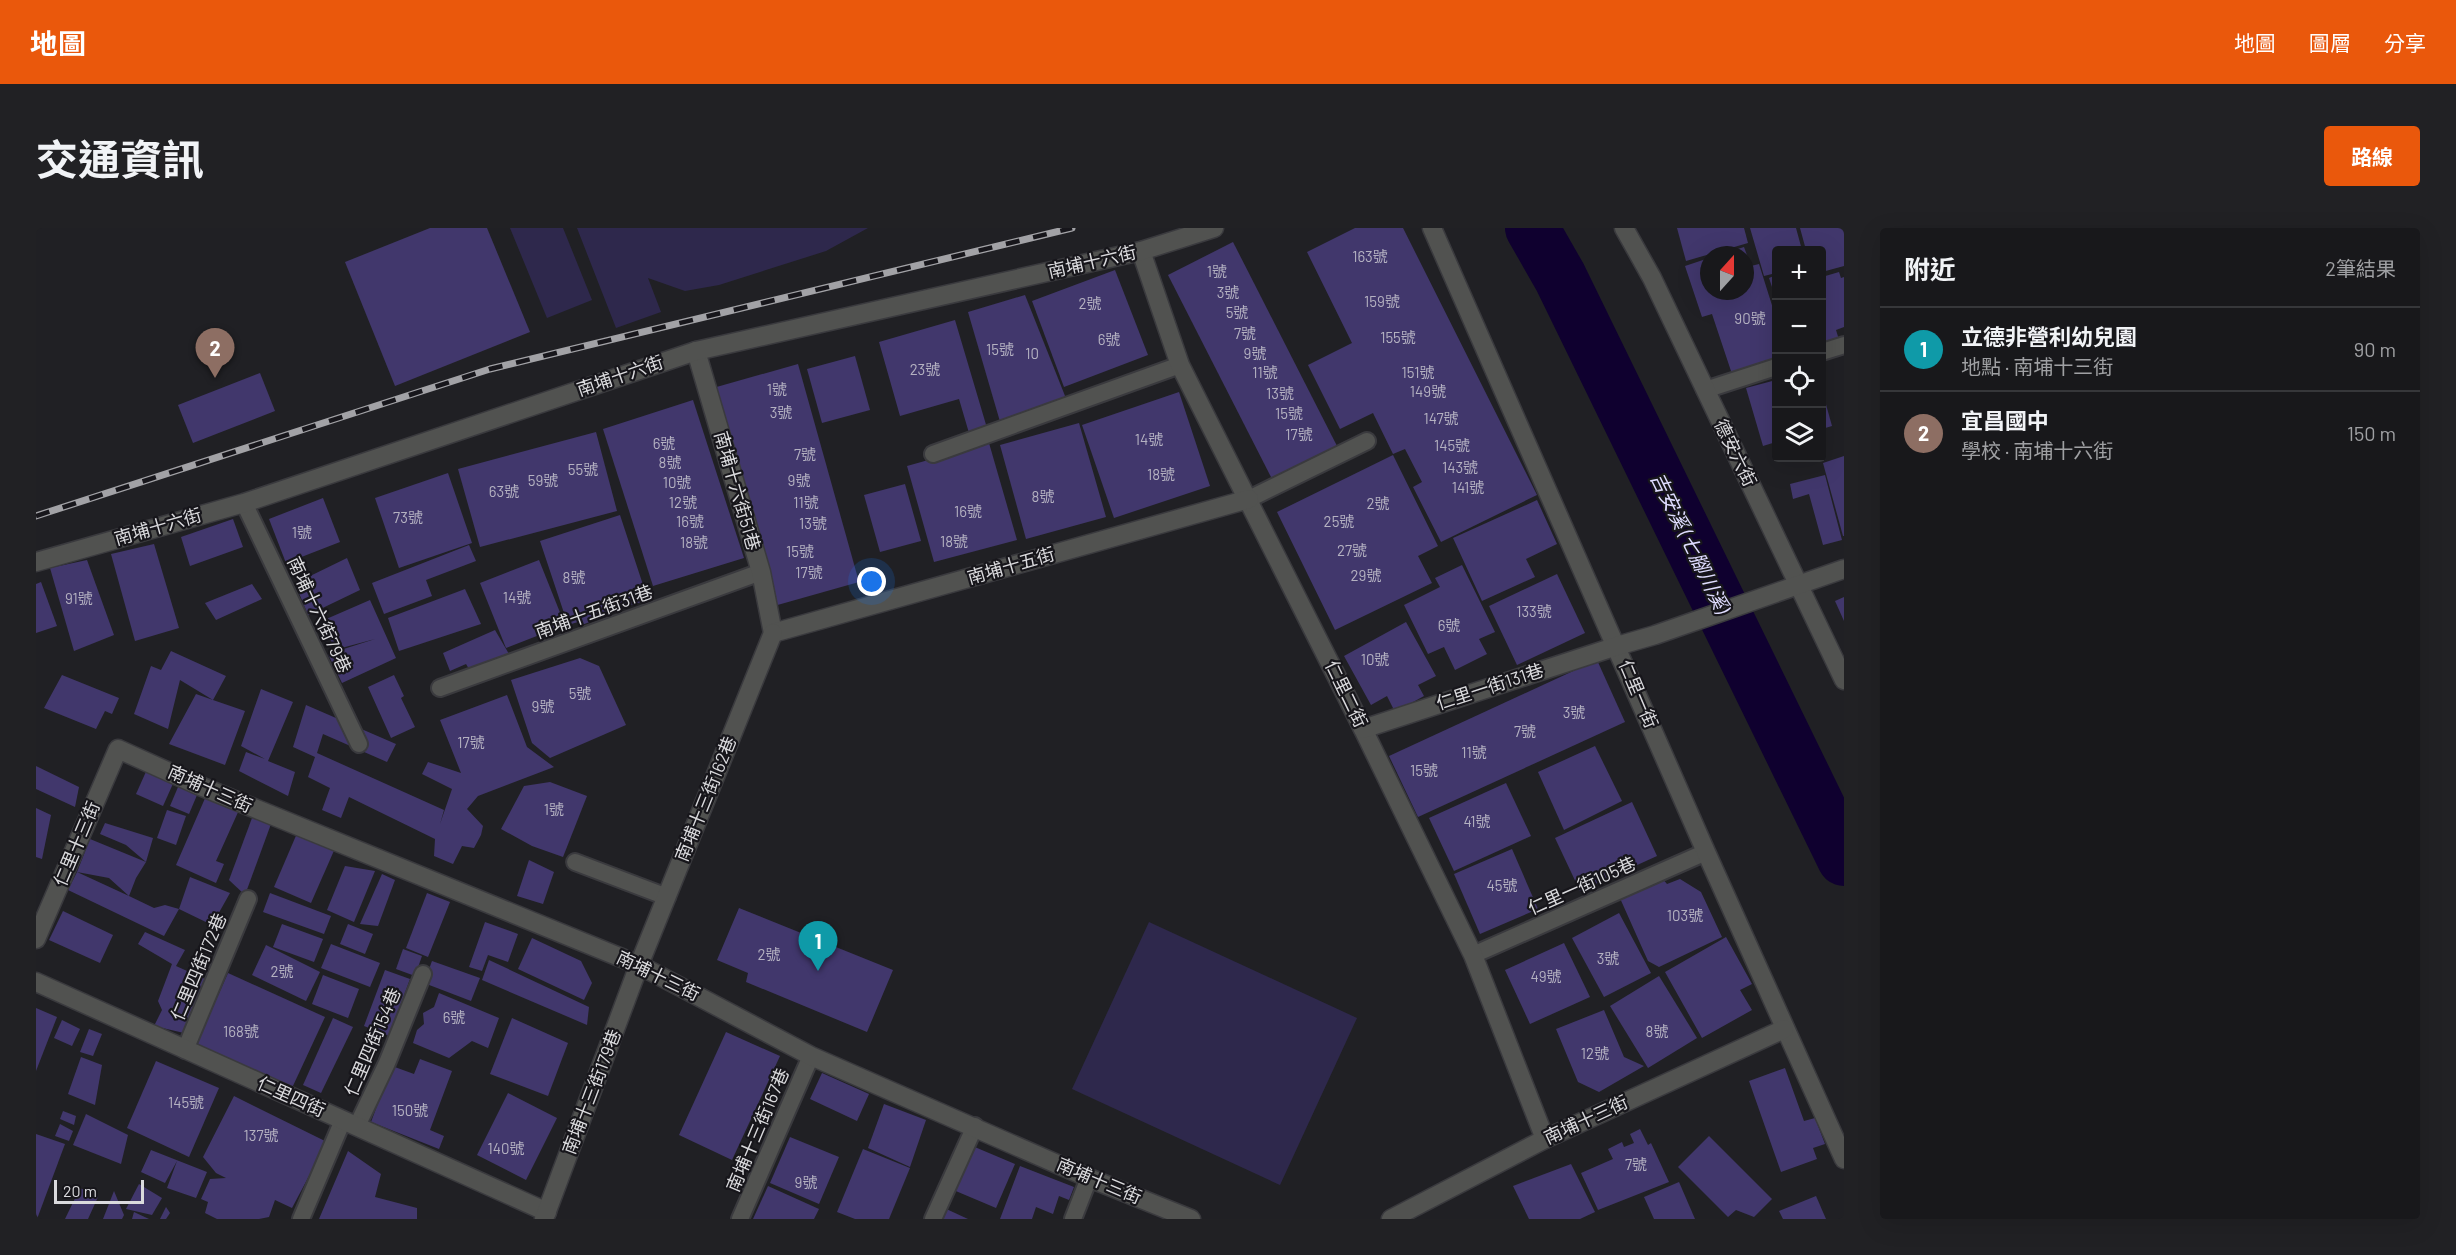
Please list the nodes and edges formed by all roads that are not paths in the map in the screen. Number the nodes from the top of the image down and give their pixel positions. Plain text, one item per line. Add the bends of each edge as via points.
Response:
1 (1214, 228) edge
2 (1432, 228) edge
3 (1624, 228) edge
4 (1141, 252) junction
5 (1844, 345) edge
6 (1826, 350) edge
7 (696, 351) junction
8 (1180, 365) junction
9 (1772, 368) edge
10 (1705, 390) junction
11 (1367, 441) dead end
12 (933, 454) dead end
13 (1249, 499) junction
14 (244, 503) junction
15 (36, 562) edge
16 (1844, 569) edge
17 (761, 572) junction
18 (1798, 584) junction
19 (773, 633) junction
20 (1617, 646) junction
21 (1844, 680) edge
22 (440, 688) dead end
23 (1364, 729) junction
24 (359, 744) dead end
25 (118, 749) joint
26 (1706, 852) junction
27 (575, 862) dead end
28 (667, 897) junction
29 (248, 898) dead end
30 (36, 939) edge
31 (1473, 955) junction
32 (639, 965) junction
33 (423, 974) dead end
34 (36, 982) edge
35 (1784, 1029) junction
36 (185, 1050) junction
37 (811, 1056) junction
38 (350, 1123) junction
39 (975, 1126) junction
40 (1545, 1139) junction
41 (1844, 1159) edge
42 (1089, 1178) junction
43 (545, 1216) edge
44 (301, 1219) edge
45 (740, 1219) edge
46 (933, 1219) edge
47 (1073, 1219) edge
48 (1191, 1219) edge
49 (1391, 1219) edge

1 - 4 street, 南埔十六街
2 - 20 street, 仁里一街
3 - 10 street, 德安六街
4 - 7 street, 南埔十六街
4 - 8 street, 仁里二街
5 - 6 lane
7 - 14 street, 南埔十六街
7 - 17 street, 南埔十六街51巷
8 - 12 lane
8 - 13 street, 仁里二街
9 - 10 lane
10 - 18 street, 德安六街
11 - 13 lane
13 - 19 street, 南埔十五街
13 - 23 street, 仁里二街
14 - 15 street, 南埔十六街
14 - 24 lane, 南埔十六街79巷
16 - 18 street, 仁里一街131巷
17 - 19 street, 南埔十六街51巷
17 - 22 lane, 南埔十五街31巷
18 - 20 street, 仁里一街131巷
18 - 21 street, 德安六街
19 - 28 street, 南埔十三街162巷
20 - 23 street, 仁里一街131巷
20 - 26 street, 仁里一街
23 - 31 street, 仁里二街
25 - 30 street, 仁里十三街
25 - 32 street, 南埔十三街
26 - 31 lane, 仁里一街105巷
26 - 35 street, 仁里一街
27 - 28 lane
28 - 32 street, 南埔十三街162巷
29 - 36 lane, 仁里四街172巷
31 - 40 street, 仁里二街
32 - 37 street, 南埔十三街
32 - 43 street, 南埔十三街179巷
33 - 38 lane, 仁里四街154巷 via 387,1064
34 - 36 street, 仁里四街
35 - 40 street, 南埔十三街
35 - 41 street, 仁里一街
36 - 38 street, 仁里四街
37 - 39 street, 南埔十三街
37 - 45 lane, 南埔十三街167巷
38 - 43 street, 仁里四街
38 - 44 lane, 仁里四街154巷
39 - 42 street, 南埔十三街
39 - 46 lane
40 - 49 street, 南埔十三街
42 - 47 lane
42 - 48 street, 南埔十三街

